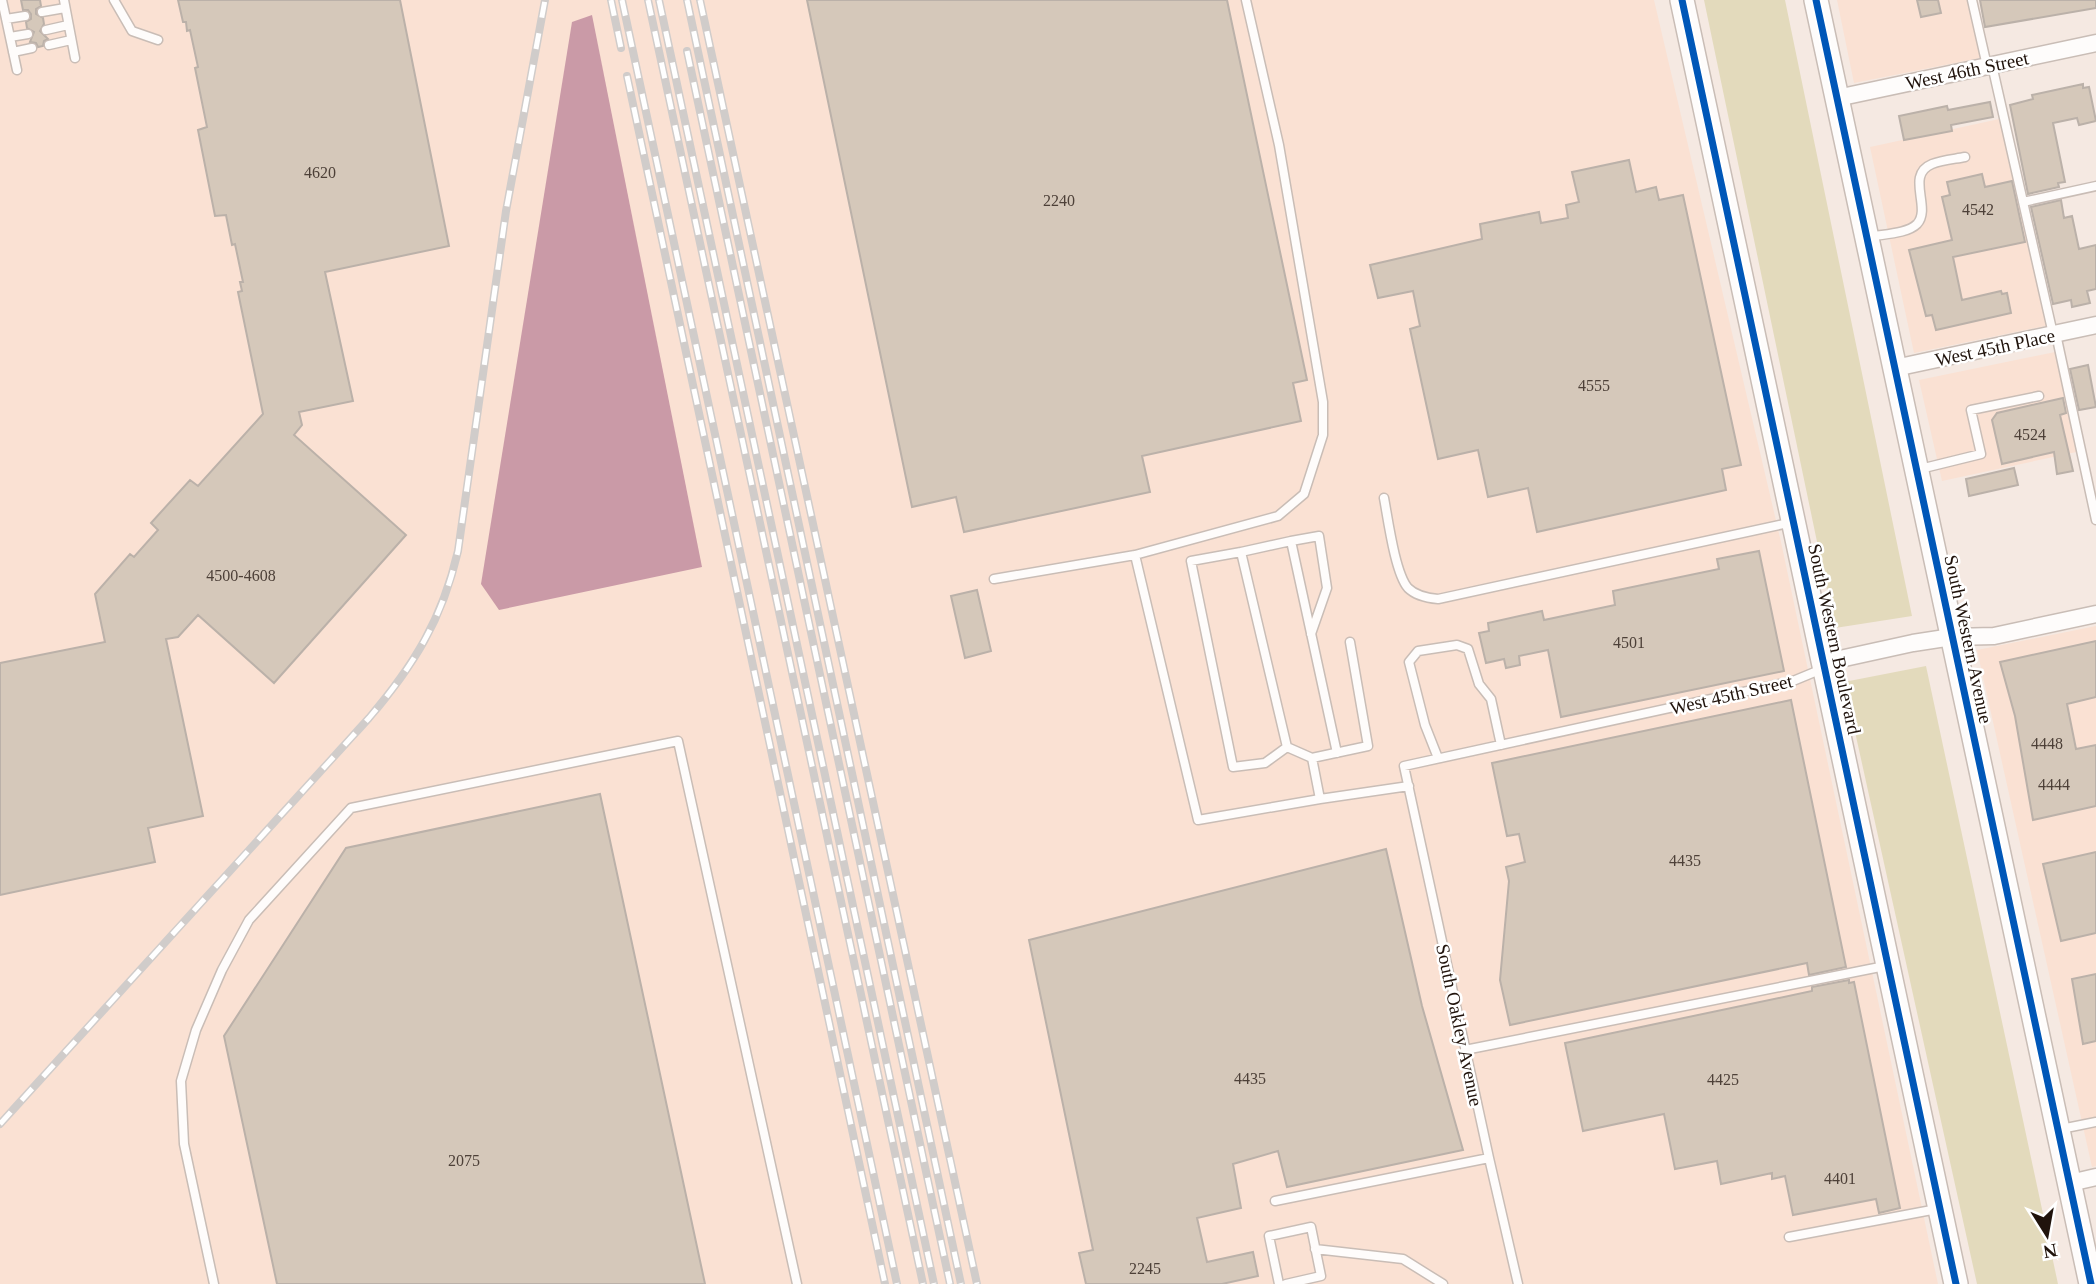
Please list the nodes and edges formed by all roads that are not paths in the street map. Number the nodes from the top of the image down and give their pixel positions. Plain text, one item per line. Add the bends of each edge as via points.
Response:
1 (2, 0) edge
2 (114, 0) edge
3 (1246, 0) edge
4 (1682, 0) edge
5 (1816, 0) edge
6 (1972, 0) edge
7 (64, 4) edge
8 (42, 12) dead end
9 (25, 16) dead end
10 (6, 19) junction
11 (68, 25) junction
12 (46, 30) dead end
13 (28, 34) dead end
14 (10, 37) junction
15 (71, 40) junction
16 (158, 40) dead end
17 (2096, 43) edge
18 (49, 45) dead end
19 (32, 48) dead end
20 (13, 52) junction
21 (75, 58) dead end
22 (1989, 66) junction
23 (17, 70) dead end
24 (1837, 98) junction
25 (1965, 157) dead end
26 (2096, 186) edge
27 (2023, 202) junction
28 (1867, 237) junction
29 (2096, 325) edge
30 (2055, 334) junction
31 (1895, 368) junction
32 (2039, 396) dead end
33 (1917, 469) junction
34 (2096, 469) edge
35 (2085, 471) junction
36 (1384, 498) dead end
37 (2096, 520) edge
38 (1794, 522) junction
39 (1291, 541) junction
40 (1241, 552) junction
41 (1135, 555) junction
42 (994, 579) dead end
43 (2096, 614) edge
44 (1311, 634) junction
45 (1952, 637) junction
46 (1350, 642) dead end
47 (1825, 668) junction
48 (1501, 745) junction
49 (1287, 747) junction
50 (1337, 753) junction
51 (1312, 758) junction
52 (1438, 758) junction
53 (1404, 766) joint
54 (1409, 786) junction
55 (1320, 799) junction
56 (1889, 966) junction
57 (1465, 1050) junction
58 (2096, 1122) edge
59 (2058, 1130) junction
60 (1489, 1157) junction
61 (2096, 1177) edge
62 (2070, 1183) junction
63 (1275, 1201) dead end
64 (1940, 1209) junction
65 (1789, 1237) dead end
66 (1315, 1248) junction
67 (214, 1284) edge
68 (797, 1284) edge
69 (1279, 1284) edge
70 (1286, 1284) edge
71 (1443, 1284) edge
72 (1518, 1284) edge
73 (1956, 1284) edge
74 (2091, 1284) edge

1 - 10 lane
2 - 16 lane via 132,31
3 - 41 lane via 1279,145 1322,402 1322,435 1304,494 1278,516
4 - 38 main road, South Western Boulevard
5 - 24 main road, South Western Avenue
6 - 22 lane
7 - 8 lane
7 - 11 lane
9 - 10 lane
10 - 14 lane
11 - 12 lane
11 - 15 lane
13 - 14 lane
14 - 20 lane
15 - 18 lane
15 - 21 lane
17 - 22 street, West 46th Street
19 - 20 lane
20 - 23 lane
22 - 24 street, West 46th Street
22 - 27 lane
24 - 28 main road, South Western Avenue
25 - 28 lane via 1931,164 1924,170 1918,187 1919,222 1911,228
26 - 27 lane
27 - 30 lane
28 - 31 main road, South Western Avenue
29 - 30 street, West 45th Place
30 - 31 street, West 45th Place
30 - 35 lane
31 - 33 main road, South Western Avenue
32 - 33 lane via 1971,410 1981,454
33 - 45 main road, South Western Avenue
34 - 35 lane
35 - 37 lane
36 - 38 lane via 1403,580 1415,594 1438,600
38 - 47 main road, South Western Boulevard
39 - 40 lane
39 - 44 lane
39 - 44 lane via 1319,536 1326,588
40 - 49 lane
40 - 49 lane via 1191,561 1233,767 1265,763
41 - 42 lane
41 - 55 lane via 1198,820
43 - 45 street, West 45th Street via 1994,636
44 - 50 lane
45 - 47 street, West 45th Street via 1840,659
45 - 59 main road, South Western Avenue
46 - 50 lane via 1368,746
47 - 48 lane, West 45th Street via 1793,681
47 - 56 main road, South Western Boulevard
48 - 52 lane, West 45th Street
48 - 52 lane via 1491,699 1479,684 1468,649 1457,645 1418,651 1409,662
49 - 51 lane
50 - 51 lane
51 - 55 lane
52 - 53 lane, West 45th Street
53 - 54 lane, South Oakley Avenue
54 - 55 lane
54 - 57 lane, South Oakley Avenue
56 - 57 lane
56 - 64 main road, South Western Boulevard
57 - 60 lane, South Oakley Avenue
58 - 59 lane
59 - 62 main road, South Western Avenue
60 - 63 lane
60 - 72 lane, South Oakley Avenue
61 - 62 street
62 - 74 main road, South Western Avenue
64 - 65 lane
64 - 73 main road, South Western Boulevard
66 - 69 lane via 1311,1227 1269,1236
66 - 70 lane via 1321,1276
66 - 71 lane via 1403,1259
67 - 68 lane via 184,1144 181,1081 196,1030 249,920 351,808 678,741

